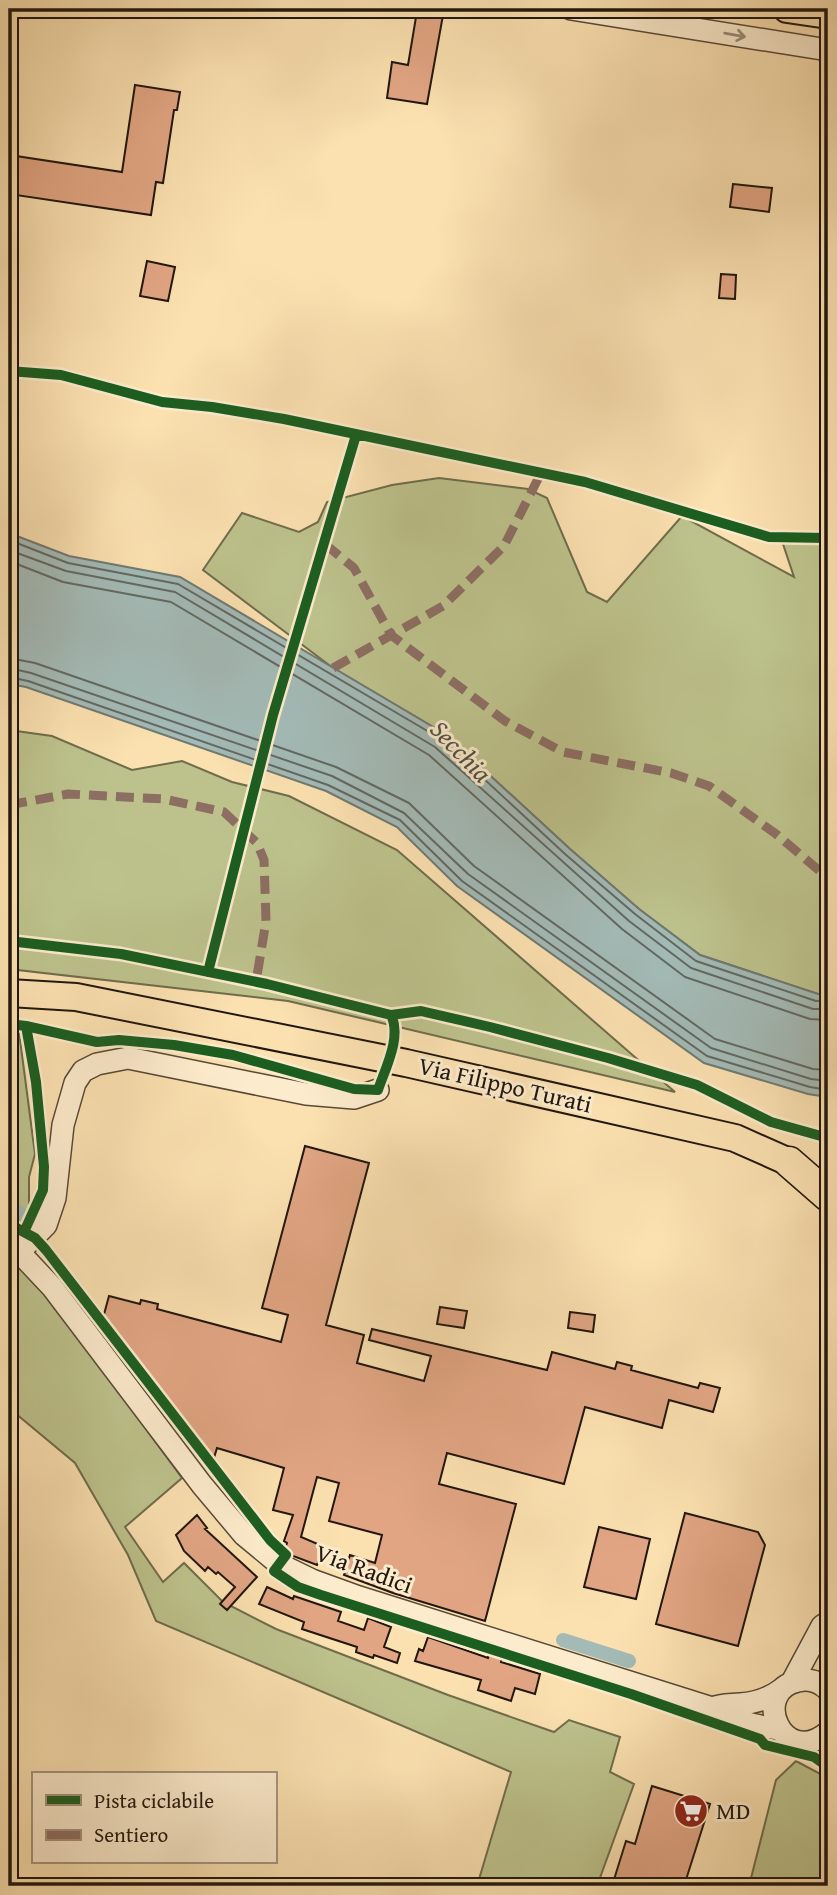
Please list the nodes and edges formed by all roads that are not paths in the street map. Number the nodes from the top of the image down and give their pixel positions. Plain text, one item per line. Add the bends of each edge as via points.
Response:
1 (570, 9) edge
2 (787, 9) edge
3 (828, 15) edge
4 (828, 50) edge
5 (9, 993) edge
6 (378, 1090) dead end
7 (789, 1162) junction
8 (828, 1171) edge
9 (828, 1196) edge
10 (14, 1249) edge
11 (828, 1622) edge
12 (787, 1686) junction
13 (828, 1690) edge
14 (712, 1708) junction
15 (779, 1729) junction
16 (823, 1741) edge

1 -> 4 street
2 - 3 main road
5 - 7 main road, Via Filippo Turati via 76,997 407,1063 735,1138
6 - 10 street via 354,1098 306,1094 128,1058 97,1064 83,1071 75,1083 46,1226
7 - 8 highway
7 - 9 highway
10 - 14 street, Via Radici via 52,1287 244,1535 279,1564 359,1597
11 - 12 street
12 - 13 street via 809,1680
12 - 14 street, Via Radici via 762,1699
12 - 15 street via 774,1709
14 - 15 street, Via Radici via 735,1719
15 - 16 street, Via Radici via 792,1740

